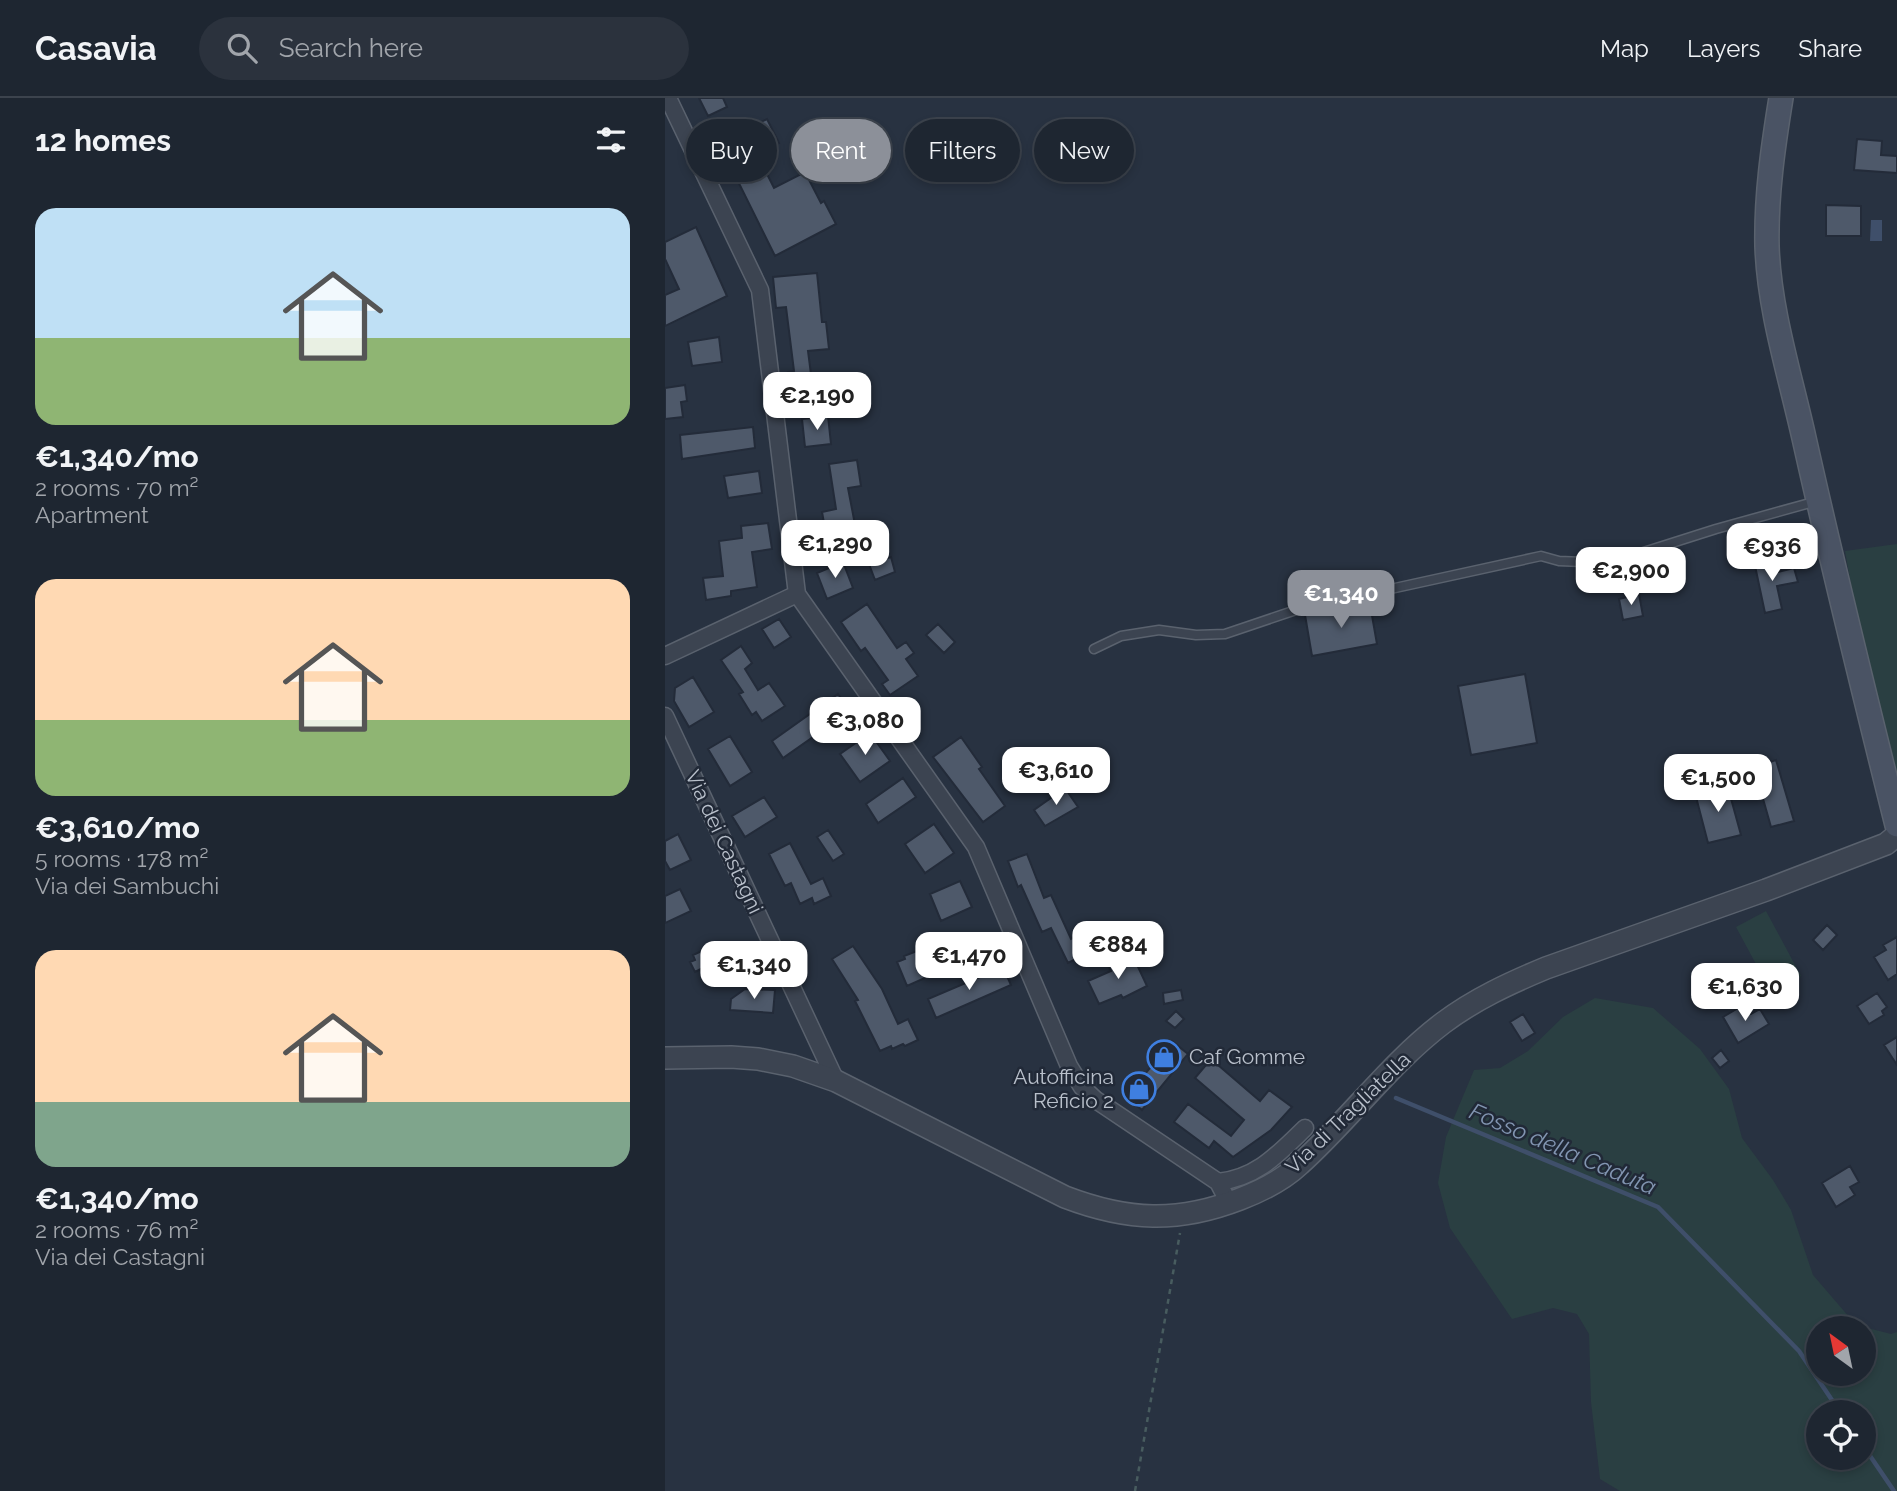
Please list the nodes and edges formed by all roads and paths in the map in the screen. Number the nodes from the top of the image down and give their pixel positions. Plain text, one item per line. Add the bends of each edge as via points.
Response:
1 (1781, 98) edge
2 (667, 100) edge
3 (1818, 501) junction
4 (797, 594) junction
5 (1094, 649) dead end
6 (665, 656) edge
7 (665, 716) edge
8 (1897, 825) edge
9 (1897, 835) edge
10 (665, 1058) edge
11 (836, 1081) junction
12 (1305, 1128) dead end
13 (1218, 1182) junction
14 (1229, 1203) junction
15 (1182, 1216) junction
16 (1135, 1491) edge

1 - 3 main road via 1768,187 1770,278
2 - 4 street via 760,290
3 - 5 lane via 1609,563 1541,556 1299,609 1225,634 1159,630 1121,636
3 - 8 main road
4 - 6 street
4 - 13 street via 976,848 1081,1087
7 - 11 street, Via dei Castagni
9 - 14 street, Via di Tragliatella via 1886,844 1511,983 1477,1000 1442,1024 1297,1167 1262,1191
10 - 11 street, Via di Tragliatella via 758,1059
11 - 15 street, Via di Tragliatella via 1065,1197 1116,1212
12 - 13 street via 1255,1171
13 - 14 street
14 - 15 street, Via di Tragliatella
15 - 16 path

